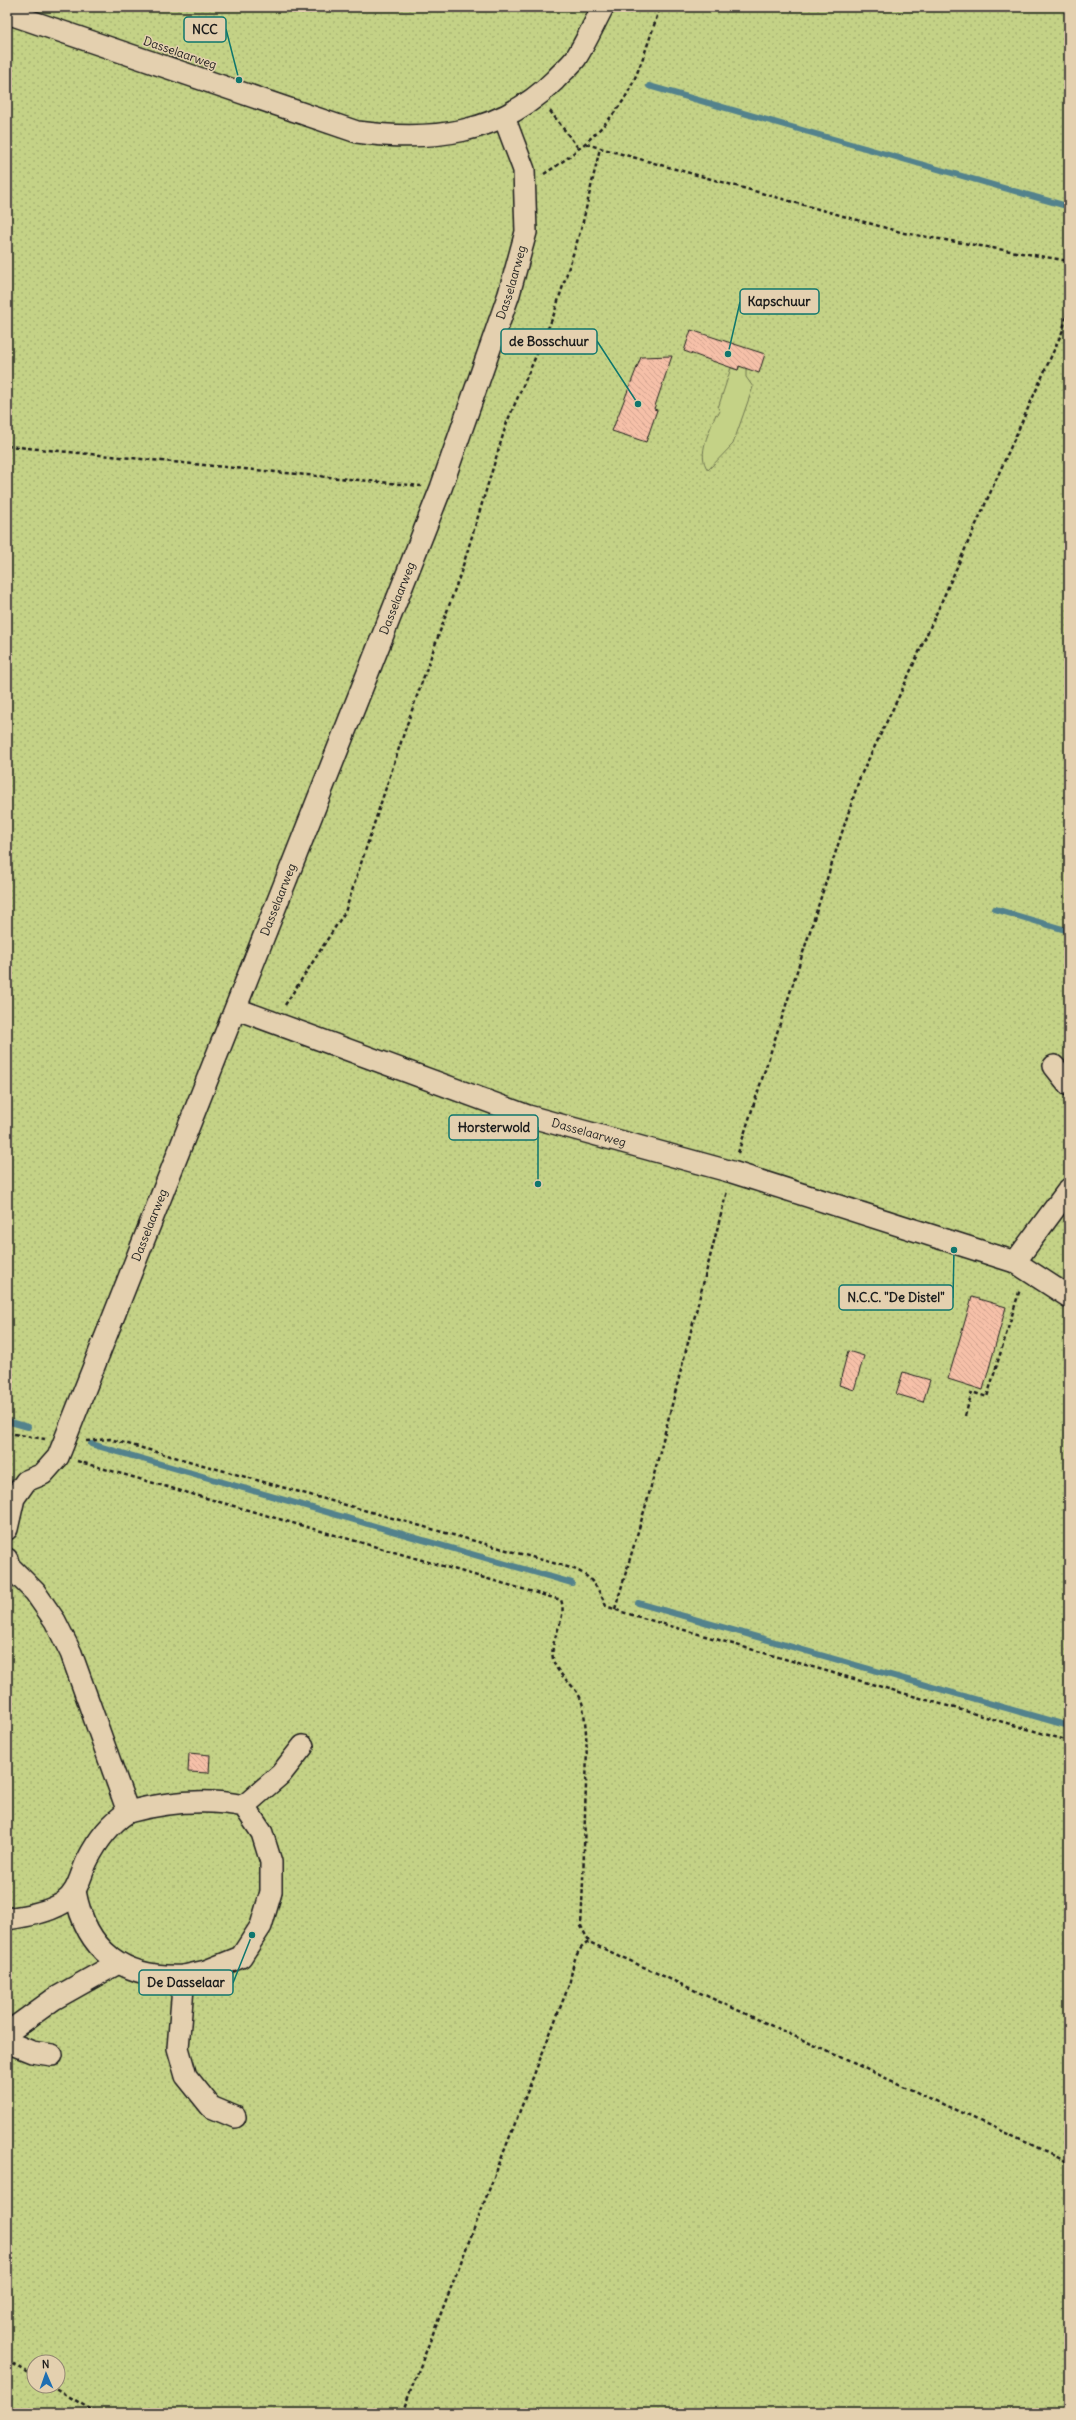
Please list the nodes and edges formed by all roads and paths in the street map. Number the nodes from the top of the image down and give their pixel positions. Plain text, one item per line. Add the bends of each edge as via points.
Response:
1 (603, 7) edge
2 (660, 7) edge
3 (7, 13) edge
4 (539, 95) junction
5 (504, 117) junction
6 (586, 144) junction
7 (600, 148) junction
8 (579, 149) junction
9 (524, 180) junction
10 (1069, 261) edge
11 (1069, 304) edge
12 (7, 446) edge
13 (441, 488) junction
14 (237, 1009) junction
15 (273, 1022) junction
16 (1054, 1066) dead end
17 (1069, 1086) edge
18 (732, 1172) junction
19 (1069, 1189) edge
20 (1021, 1266) junction
21 (1069, 1297) edge
22 (966, 1416) dead end
23 (7, 1433) edge
24 (61, 1449) junction
25 (7, 1528) edge
26 (7, 1559) edge
27 (615, 1609) junction
28 (1069, 1741) edge
29 (303, 1746) dead end
30 (244, 1806) junction
31 (128, 1812) junction
32 (75, 1891) junction
33 (7, 1919) edge
34 (589, 1942) junction
35 (118, 1963) junction
36 (184, 1976) junction
37 (7, 2033) edge
38 (7, 2042) edge
39 (52, 2055) dead end
40 (235, 2117) dead end
41 (1069, 2162) edge
42 (7, 2360) edge
43 (26, 2371) edge
44 (65, 2394) edge
45 (97, 2413) edge
46 (402, 2413) edge

1 - 4 street, Dasselaarweg via 575,59
2 - 6 path via 644,54 623,101
3 - 5 street, Dasselaarweg via 357,132 425,137 468,130
4 - 5 street, Dasselaarweg
4 - 8 path
5 - 9 street, Dasselaarweg via 524,170
6 - 7 path
6 - 8 path
7 - 10 path via 904,232
7 - 15 path via 582,226 553,317 507,422 461,572 406,727 345,912
8 - 9 path via 545,174
9 - 13 street, Dasselaarweg via 526,232 509,294
11 - 18 path via 1063,330 905,683 860,777
12 - 13 path
13 - 14 street, Dasselaarweg
14 - 15 street, Dasselaarweg
14 - 24 street, Dasselaarweg
15 - 18 street, Dasselaarweg via 528,1116
16 - 17 street
18 - 20 street, Dasselaarweg via 877,1217
18 - 27 path via 648,1498
19 - 20 street
20 - 21 street, Dasselaarweg
20 - 22 path via 987,1397 972,1392
23 - 24 path
24 - 25 street, Dasselaarweg via 43,1474 26,1481 14,1498
24 - 27 path via 110,1439 584,1572 600,1592 606,1606
24 - 34 path via 89,1463 561,1600 565,1609 553,1644 553,1658 559,1673 572,1684 583,1705 586,1785 581,1926
26 - 31 street via 9,1566 35,1592 55,1621 71,1653
27 - 28 path
29 - 30 street via 281,1774
30 - 31 street via 219,1801 194,1801
30 - 36 street via 262,1833 271,1862 271,1892 261,1926 241,1957 206,1972
31 - 32 street via 114,1821 101,1837
32 - 33 street via 63,1902 46,1910
32 - 35 street via 79,1914 90,1935
34 - 41 path
34 - 46 path via 581,1946 576,1955 569,1986
35 - 36 street via 136,1972 166,1977
35 - 37 street via 54,1999
36 - 40 street via 178,2048 186,2076 211,2107
38 - 39 street via 32,2052
42 - 43 path
44 - 45 path

